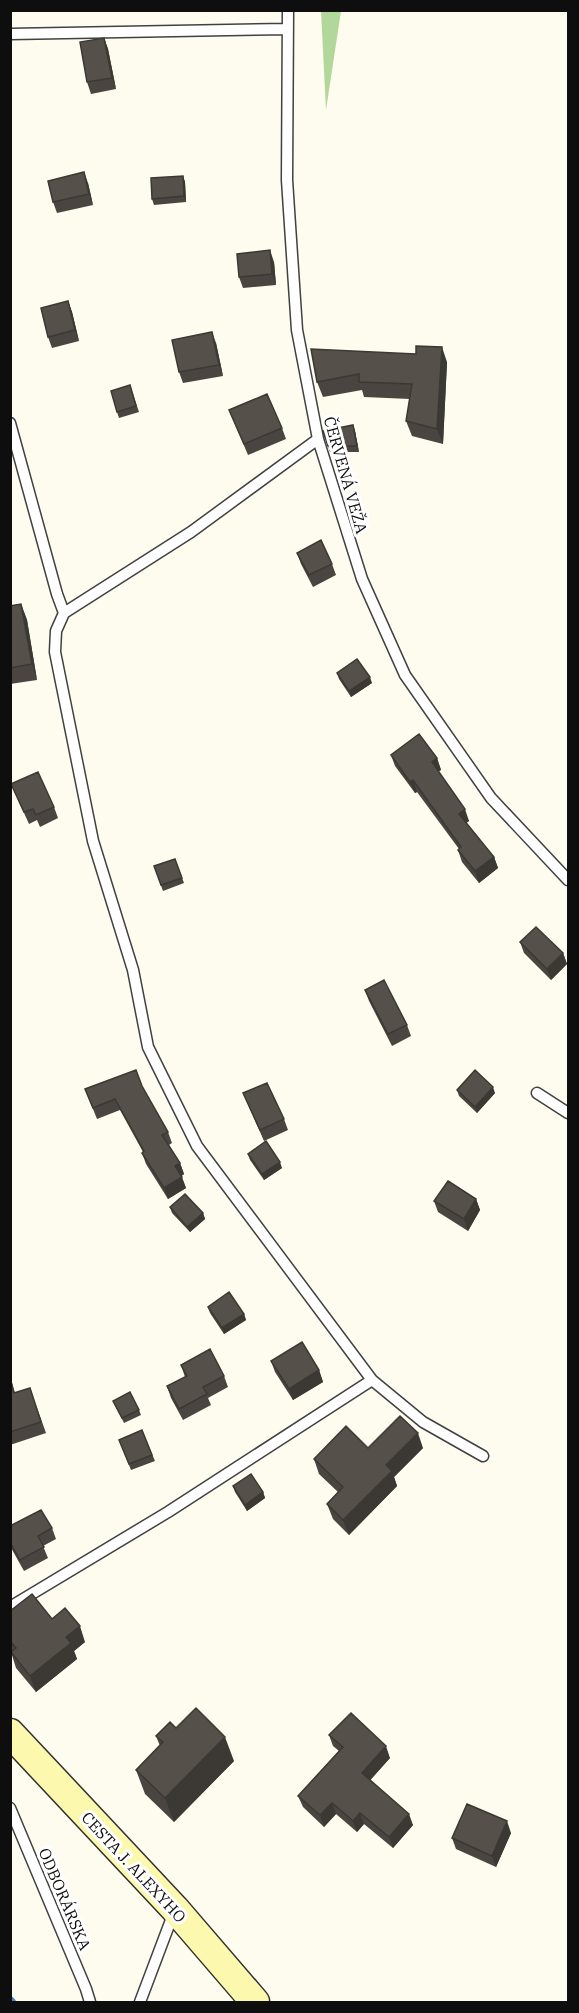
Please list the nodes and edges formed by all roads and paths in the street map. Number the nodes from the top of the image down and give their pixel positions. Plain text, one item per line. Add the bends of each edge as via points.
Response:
1 (288, 10) edge
2 (288, 29) junction
3 (10, 34) edge
4 (10, 423) edge
5 (318, 439) junction
6 (64, 613) junction
7 (568, 880) edge
8 (537, 1093) dead end
9 (568, 1113) edge
10 (372, 1380) junction
11 (483, 1456) dead end
12 (10, 1607) edge
13 (10, 1733) edge
14 (10, 1808) edge
15 (175, 1909) junction
16 (90, 2002) edge
17 (140, 2002) edge
18 (255, 2002) edge

1 - 2 lane, ČERVENÁ VEŽA
2 - 3 lane
2 - 5 lane, ČERVENÁ VEŽA via 287,180 297,330
4 - 6 lane
5 - 6 lane via 191,532
5 - 7 lane, ČERVENÁ VEŽA via 362,579 405,675 491,798
6 - 10 lane via 56,631 55,652 66,711 93,841 133,970 148,1047 197,1146
8 - 9 lane
10 - 11 lane via 423,1422
10 - 12 lane via 168,1512
13 - 15 main road, CESTA J. ALEXYHO
14 - 16 lane, ODBORÁRSKA
15 - 17 lane
15 - 18 main road, CESTA J. ALEXYHO

